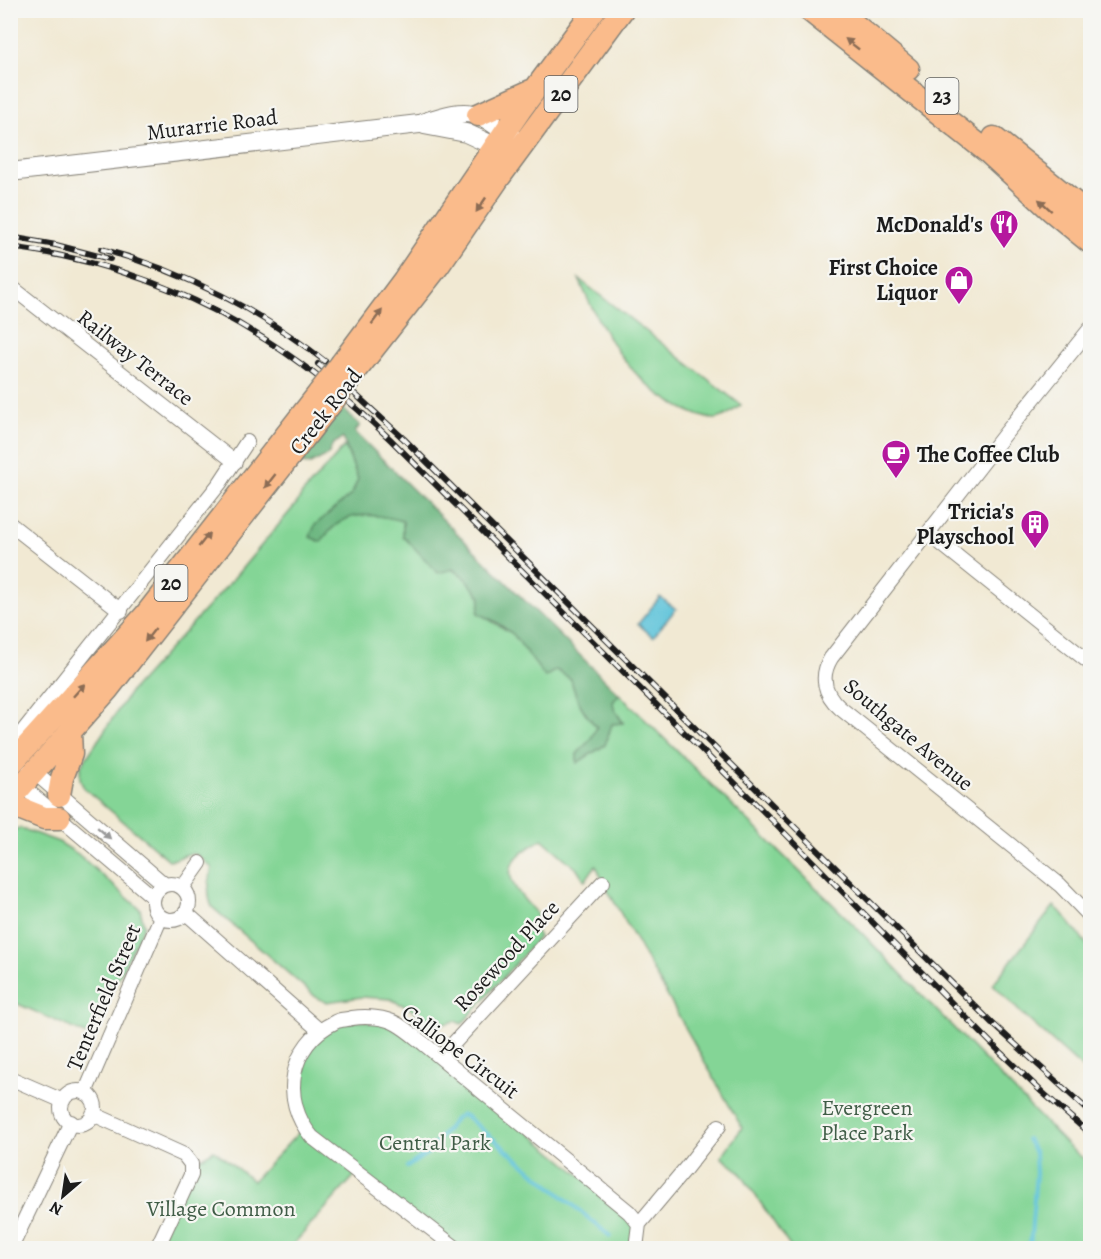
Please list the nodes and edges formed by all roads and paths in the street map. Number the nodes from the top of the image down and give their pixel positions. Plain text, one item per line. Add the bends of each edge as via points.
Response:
1 (594, 10) edge
2 (622, 10) edge
3 (809, 10) edge
4 (837, 10) edge
5 (536, 89) junction
6 (478, 115) junction
7 (419, 124) junction
8 (510, 145) junction
9 (10, 172) edge
10 (1090, 215) edge
11 (1090, 242) edge
12 (10, 286) edge
13 (1090, 329) edge
14 (326, 397) junction
15 (246, 442) dead end
16 (235, 462) junction
17 (10, 524) edge
18 (928, 533) junction
19 (121, 611) junction
20 (1090, 663) edge
21 (70, 733) junction
22 (20, 735) dead end
23 (11, 764) edge
24 (22, 786) edge
25 (59, 795) junction
26 (10, 808) edge
27 (59, 818) junction
28 (200, 863) dead end
29 (603, 882) dead end
30 (164, 884) junction
31 (183, 887) junction
32 (153, 897) junction
33 (186, 913) junction
34 (1090, 916) edge
35 (161, 917) junction
36 (320, 1031) junction
37 (441, 1057) junction
38 (10, 1078) edge
39 (85, 1093) junction
40 (63, 1101) junction
41 (93, 1114) junction
42 (71, 1122) junction
43 (719, 1126) dead end
44 (639, 1224) junction
45 (447, 1246) edge
46 (11, 1248) edge
47 (158, 1248) edge
48 (636, 1248) edge

1 - 5 main road, Creek Road / 20
2 - 8 main road, Creek Road / 20
11 -> 3 main road, 23 via 989,153
4 - 10 main road, 23
5 - 6 main road
5 - 8 main road, Creek Road / 20
6 - 7 street, Murarrie Road via 442,116
6 - 8 street
7 - 8 street, Murarrie Road
7 - 9 street, Murarrie Road
8 - 14 main road, Creek Road / 20, bridge via 438,266
12 - 16 street, Railway Terrace
13 - 18 street, Southgate Avenue
14 -> 21 main road, Creek Road / 20 via 107,690
23 -> 14 main road, Creek Road / 20 via 145,616
15 - 16 street
16 - 19 street
17 - 19 street
18 - 20 street
18 - 34 street, Southgate Avenue via 831,658 824,674 826,690 840,708 1060,885
19 - 22 street
21 - 24 main road, Creek Road / 20
21 - 25 main road via 71,754
23 - 24 street
24 - 25 street
24 - 27 street
25 -> 30 street
26 - 27 main road
27 - 32 street
28 - 31 street
29 - 37 street, Rosewood Place
30 - 31 street
30 - 32 street
31 - 33 street via 189,897
32 - 35 street via 154,908
33 - 35 street via 177,920
33 - 36 street
35 - 39 street, Tenterfield Street
36 - 37 street, Calliope Circuit via 337,1020 377,1017 397,1023
36 - 45 street, Calliope Circuit via 301,1051 293,1074 292,1097 304,1128
37 - 44 street, Calliope Circuit
38 - 40 street
39 - 40 street, Tenterfield Street via 70,1093
39 - 41 street, Tenterfield Street via 93,1099
40 - 42 street, Tenterfield Street via 63,1116
41 - 42 street via 82,1124
41 - 47 street via 184,1155 191,1164 191,1175
42 - 46 street
43 - 44 street
44 - 48 street

